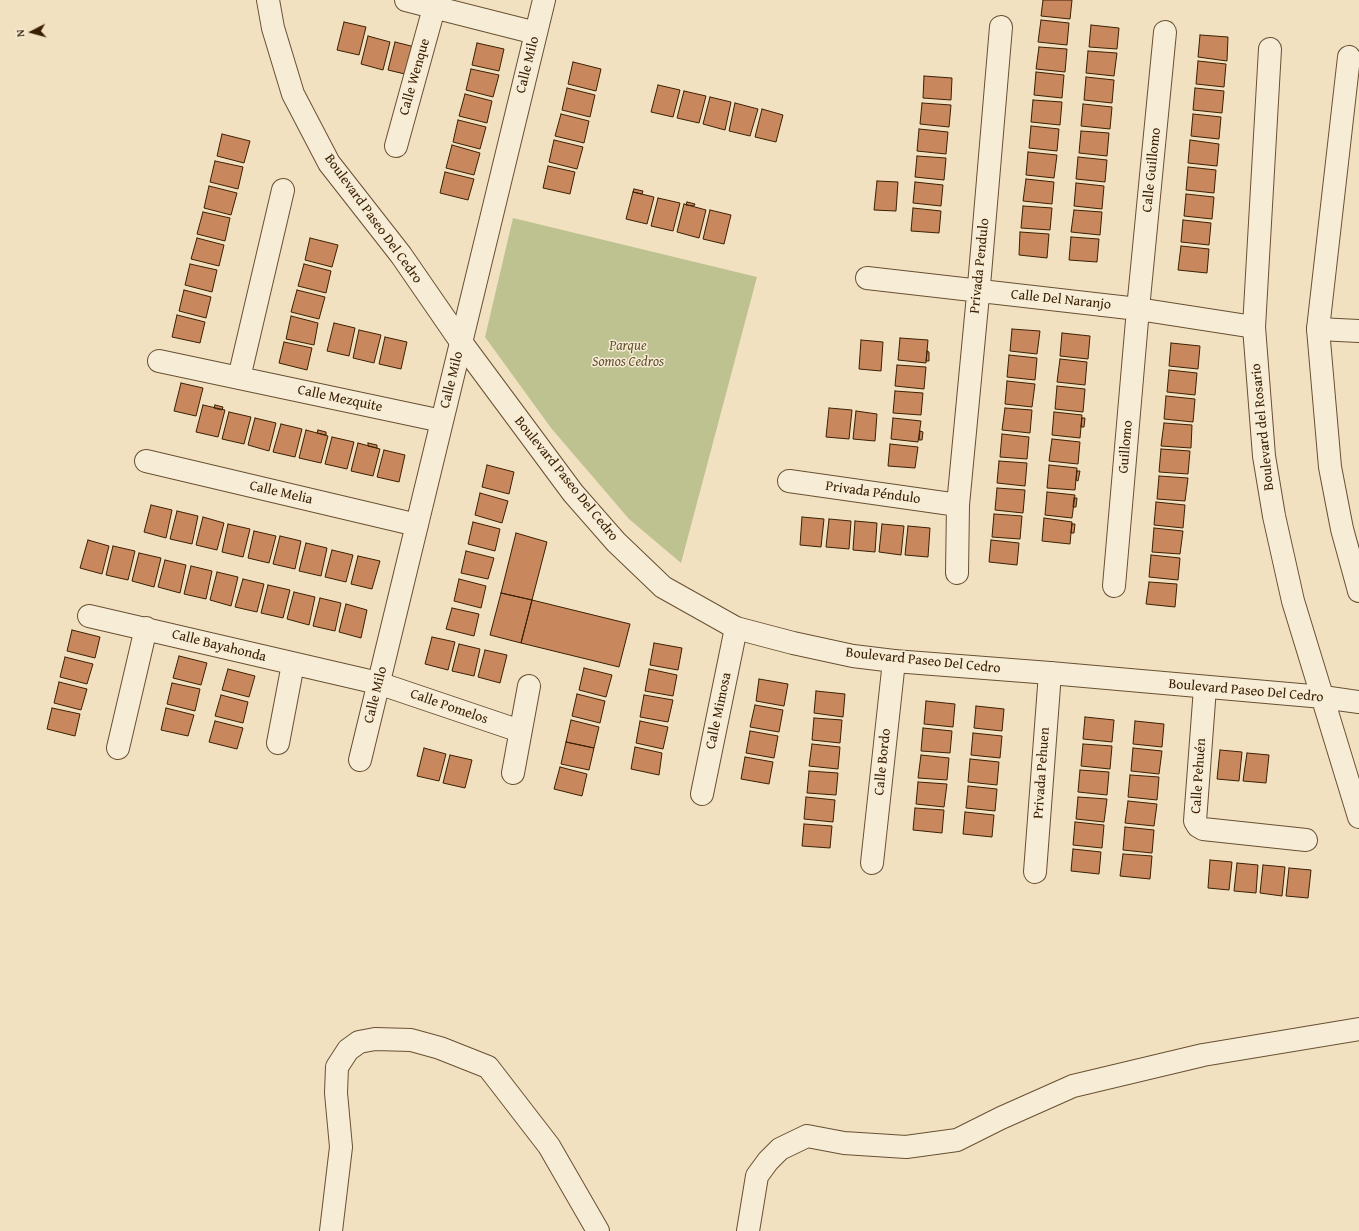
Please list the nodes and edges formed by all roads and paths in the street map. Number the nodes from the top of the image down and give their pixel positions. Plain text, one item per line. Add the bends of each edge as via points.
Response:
1 (268, 0) edge
2 (406, 0) edge
3 (544, 0) edge
4 (434, 8) junction
5 (1001, 27) dead end
6 (1165, 32) dead end
7 (536, 33) junction
8 (1270, 49) dead end
9 (1349, 57) dead end
10 (396, 146) dead end
11 (283, 190) dead end
12 (867, 278) dead end
13 (979, 291) junction
14 (1138, 309) junction
15 (1254, 327) junction
16 (1318, 328) junction
17 (1359, 331) edge
18 (461, 342) junction
19 (159, 360) dead end
20 (239, 378) junction
21 (442, 421) junction
22 (146, 461) dead end
23 (789, 481) dead end
24 (958, 505) junction
25 (417, 524) junction
26 (958, 573) dead end
27 (1114, 586) dead end
28 (1359, 591) edge
29 (89, 616) dead end
30 (146, 628) junction
31 (736, 628) junction
32 (894, 661) junction
33 (293, 664) junction
34 (1050, 673) junction
35 (378, 683) junction
36 (529, 686) dead end
37 (1205, 688) junction
38 (1323, 697) junction
39 (1359, 702) edge
40 (520, 731) junction
41 (278, 743) dead end
42 (118, 748) dead end
43 (360, 760) dead end
44 (513, 773) dead end
45 (702, 794) dead end
46 (1359, 817) edge
47 (1306, 840) dead end
48 (872, 862) dead end
49 (1035, 872) dead end
50 (1359, 1029) edge
51 (331, 1231) edge
52 (598, 1231) edge
53 (748, 1231) edge

1 - 18 street, Boulevard Paseo Del Cedro via 273,28 292,94 329,163 401,255
2 - 4 street
3 - 7 street, Calle Milo
4 - 7 street
4 - 10 street, Calle Wenque
5 - 13 street, Privada Pendulo
6 - 14 street, Calle Guillomo
7 - 18 street, Calle Milo
8 - 15 street, Boulevard del Rosario
9 - 16 street
11 - 20 street
12 - 13 street, Calle Del Naranjo
13 - 14 street, Calle Del Naranjo
13 - 24 street, Privada Pendulo
14 - 15 street, Calle Del Naranjo
14 - 27 street, Guillomo
15 - 38 street, Boulevard del Rosario via 1264,456 1274,516 1293,601
16 - 17 street
16 - 28 street via 1330,467 1342,529
18 - 21 street, Calle Milo
18 - 31 street, Boulevard Paseo Del Cedro via 573,493 616,542 663,587
19 - 20 street, Calle Mezquite
20 - 21 street, Calle Mezquite
21 - 25 street, Calle Milo
22 - 25 street, Calle Melia
23 - 24 street, Privada Péndulo
24 - 26 street, Privada Pendulo
25 - 35 street, Calle Milo
29 - 30 street, Calle Bayahonda
30 - 33 street, Calle Bayahonda
30 - 42 street
31 - 32 street, Boulevard Paseo Del Cedro via 853,656
31 - 45 street, Calle Mimosa
32 - 34 street, Boulevard Paseo Del Cedro
32 - 48 street, Calle Bordo
33 - 35 street, Calle Bayahonda
33 - 41 street
34 - 37 street, Boulevard Paseo Del Cedro
34 - 49 street, Privada Pehuen
35 - 40 street, Calle Pomelos
35 - 43 street, Calle Milo
36 - 40 street
37 - 38 street, Boulevard Paseo Del Cedro
37 - 47 street, Calle Pehuén via 1195,821 1198,826 1203,829
38 - 39 street, Boulevard Paseo Del Cedro
38 - 46 street, Boulevard del Rosario
40 - 44 street
50 - 53 street via 1203,1055 1073,1086 957,1140 906,1147 844,1144 807,1136 780,1149 757,1176
51 - 52 street via 341,1147 336,1093 337,1067 348,1050 359,1042 375,1039 411,1040 440,1048 488,1067 549,1146

